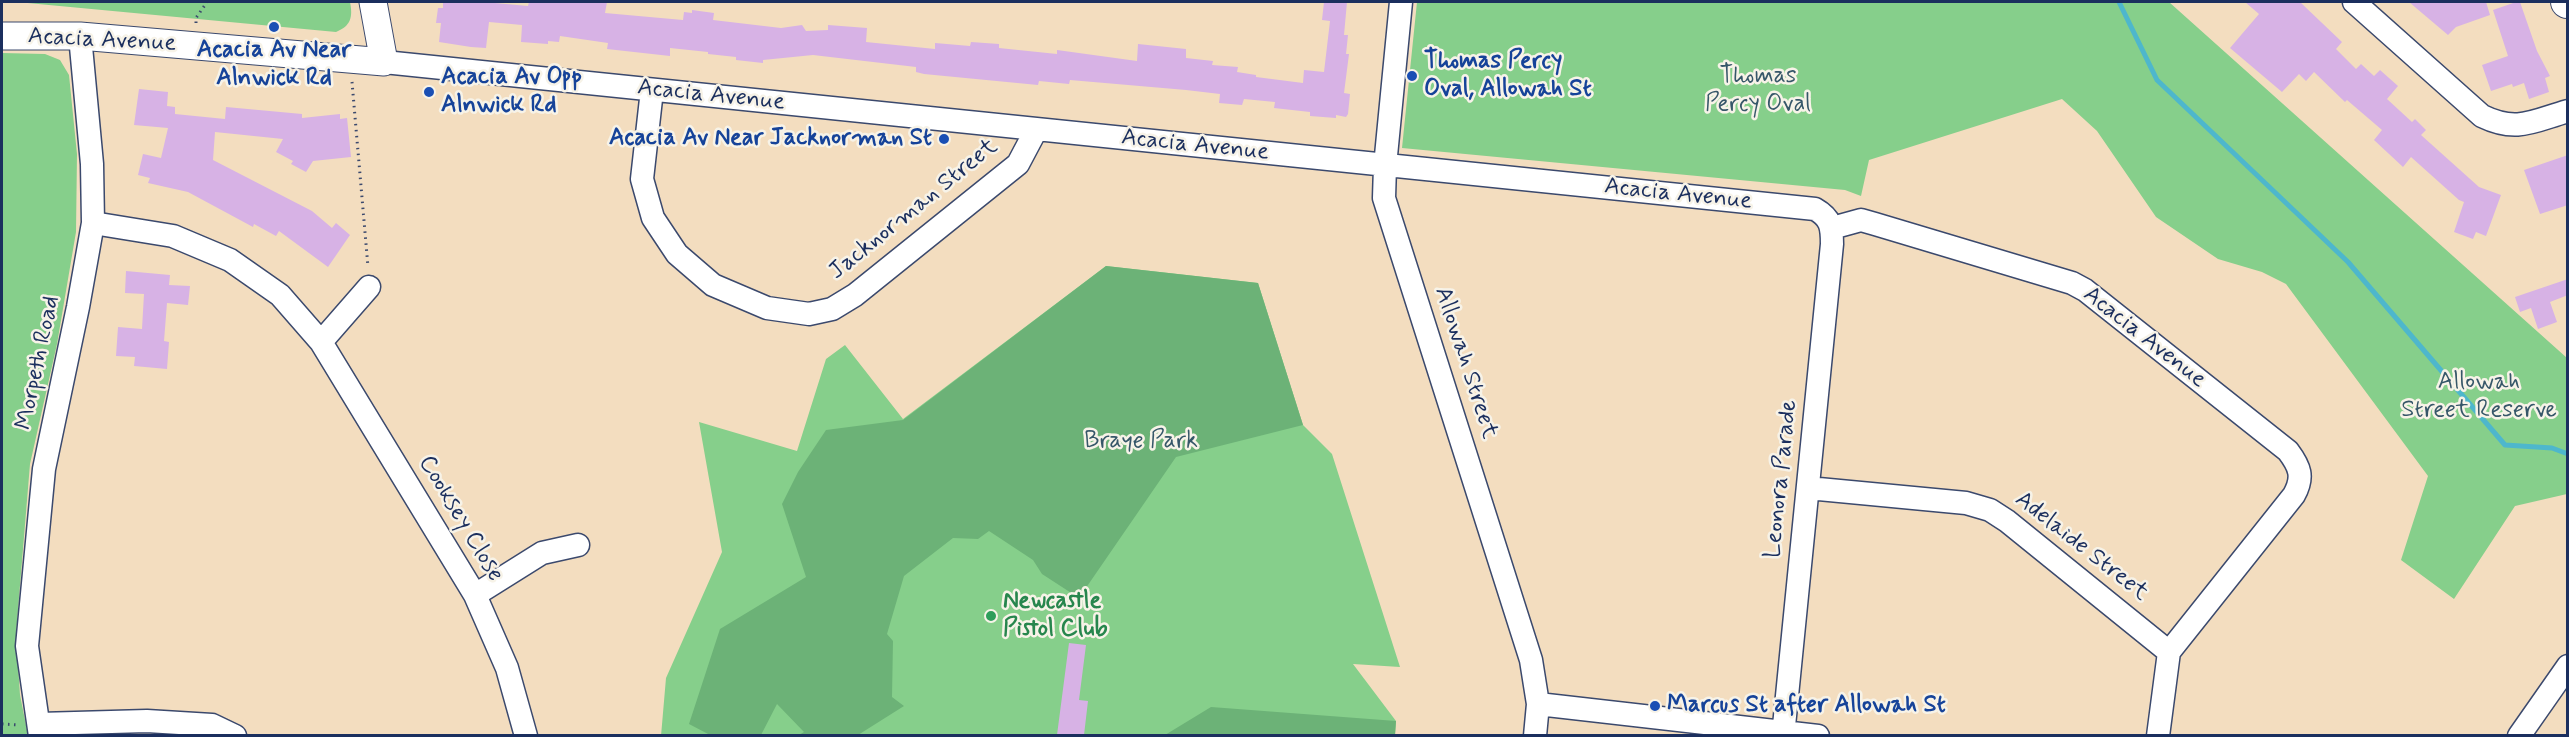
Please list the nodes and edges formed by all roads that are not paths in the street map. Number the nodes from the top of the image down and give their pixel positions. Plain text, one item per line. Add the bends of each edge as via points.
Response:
1 (373, 2) edge
2 (1401, 2) edge
3 (2354, 2) edge
4 (2, 36) edge
5 (80, 36) junction
6 (384, 62) junction
7 (652, 90) junction
8 (2568, 111) edge
9 (1036, 130) junction
10 (1385, 166) junction
11 (93, 223) junction
12 (1832, 228) junction
13 (369, 287) road end
14 (321, 342) junction
15 (1808, 488) junction
16 (579, 545) dead end
17 (475, 595) junction
18 (2169, 652) junction
19 (2568, 666) edge
20 (1538, 704) junction
21 (39, 730) edge
22 (1784, 734) edge
23 (235, 735) edge
24 (526, 735) edge
25 (1534, 735) edge
26 (1818, 735) edge
27 (2158, 735) edge
28 (2519, 735) edge

1 - 6 street
2 - 10 street, Allowah Street
3 - 8 street via 2482,116 2516,126
4 - 5 street, Acacia Avenue
5 - 6 street, Acacia Avenue
5 - 11 street, Morpeth Road via 92,164
6 - 7 street, Acacia Avenue
7 - 9 street, Acacia Avenue
7 - 9 street, Jacknorman Street via 642,179 653,218 677,254 713,285 767,308 809,314 832,309 855,295 1018,165
9 - 10 street, Acacia Avenue
10 - 12 street, Acacia Avenue via 1806,208 1823,214
10 - 20 street, Allowah Street via 1386,205 1531,660
11 - 14 street, Cooksey Close via 173,236 230,260 280,295
11 - 21 street, Morpeth Road via 44,469 27,646
12 - 15 street, Leonora Parade
12 - 18 street, Acacia Avenue via 1861,220 2072,283 2288,451 2301,472 2294,495
13 - 14 street
14 - 17 street, Cooksey Close
15 - 18 street, Adelaide Street via 1966,503 1990,510
15 - 22 street, Leonora Parade
16 - 17 street via 542,553
17 - 24 street, Cooksey Close via 507,668
18 - 27 street
19 - 28 street
20 - 22 street
20 - 25 street, Allowah Street
21 - 23 street via 147,721 212,725
22 - 26 street

